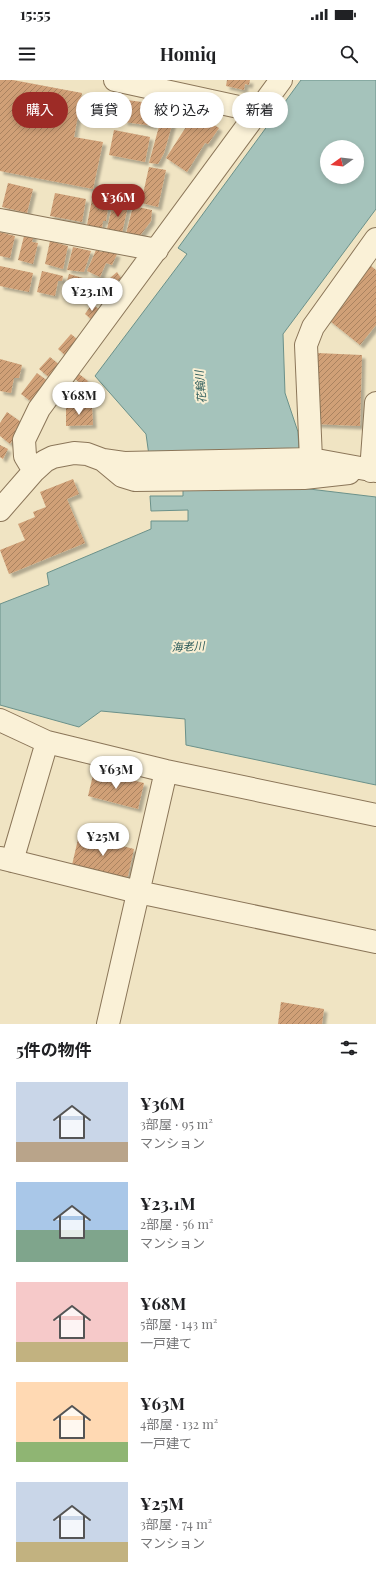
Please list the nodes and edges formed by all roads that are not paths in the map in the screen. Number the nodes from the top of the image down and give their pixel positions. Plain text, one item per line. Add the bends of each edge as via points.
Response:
1 (115, 80) edge
2 (281, 80) edge
3 (272, 92) edge
4 (232, 106) edge
5 (245, 128) edge
6 (0, 220) edge
7 (376, 239) edge
8 (157, 250) junction
9 (376, 403) edge
10 (306, 466) junction
11 (374, 471) edge
12 (34, 472) junction
13 (0, 510) edge
14 (0, 720) edge
15 (47, 742) junction
16 (166, 771) junction
17 (376, 815) edge
18 (6, 859) edge
19 (138, 892) junction
20 (375, 936) edge
21 (108, 1024) edge

1 - 4 street
2 - 3 street
5 - 8 street
6 - 8 street
7 - 10 street via 313,327 306,344
8 - 12 street via 38,409 24,440 25,456
9 - 11 street
10 - 11 street
10 - 12 street via 147,472 135,480 122,476 103,460 87,454 74,454 53,457
12 - 13 street
14 - 15 street
15 - 16 street
15 - 18 street
16 - 17 street
16 - 19 street
18 - 19 street
19 - 20 street
19 - 21 street

